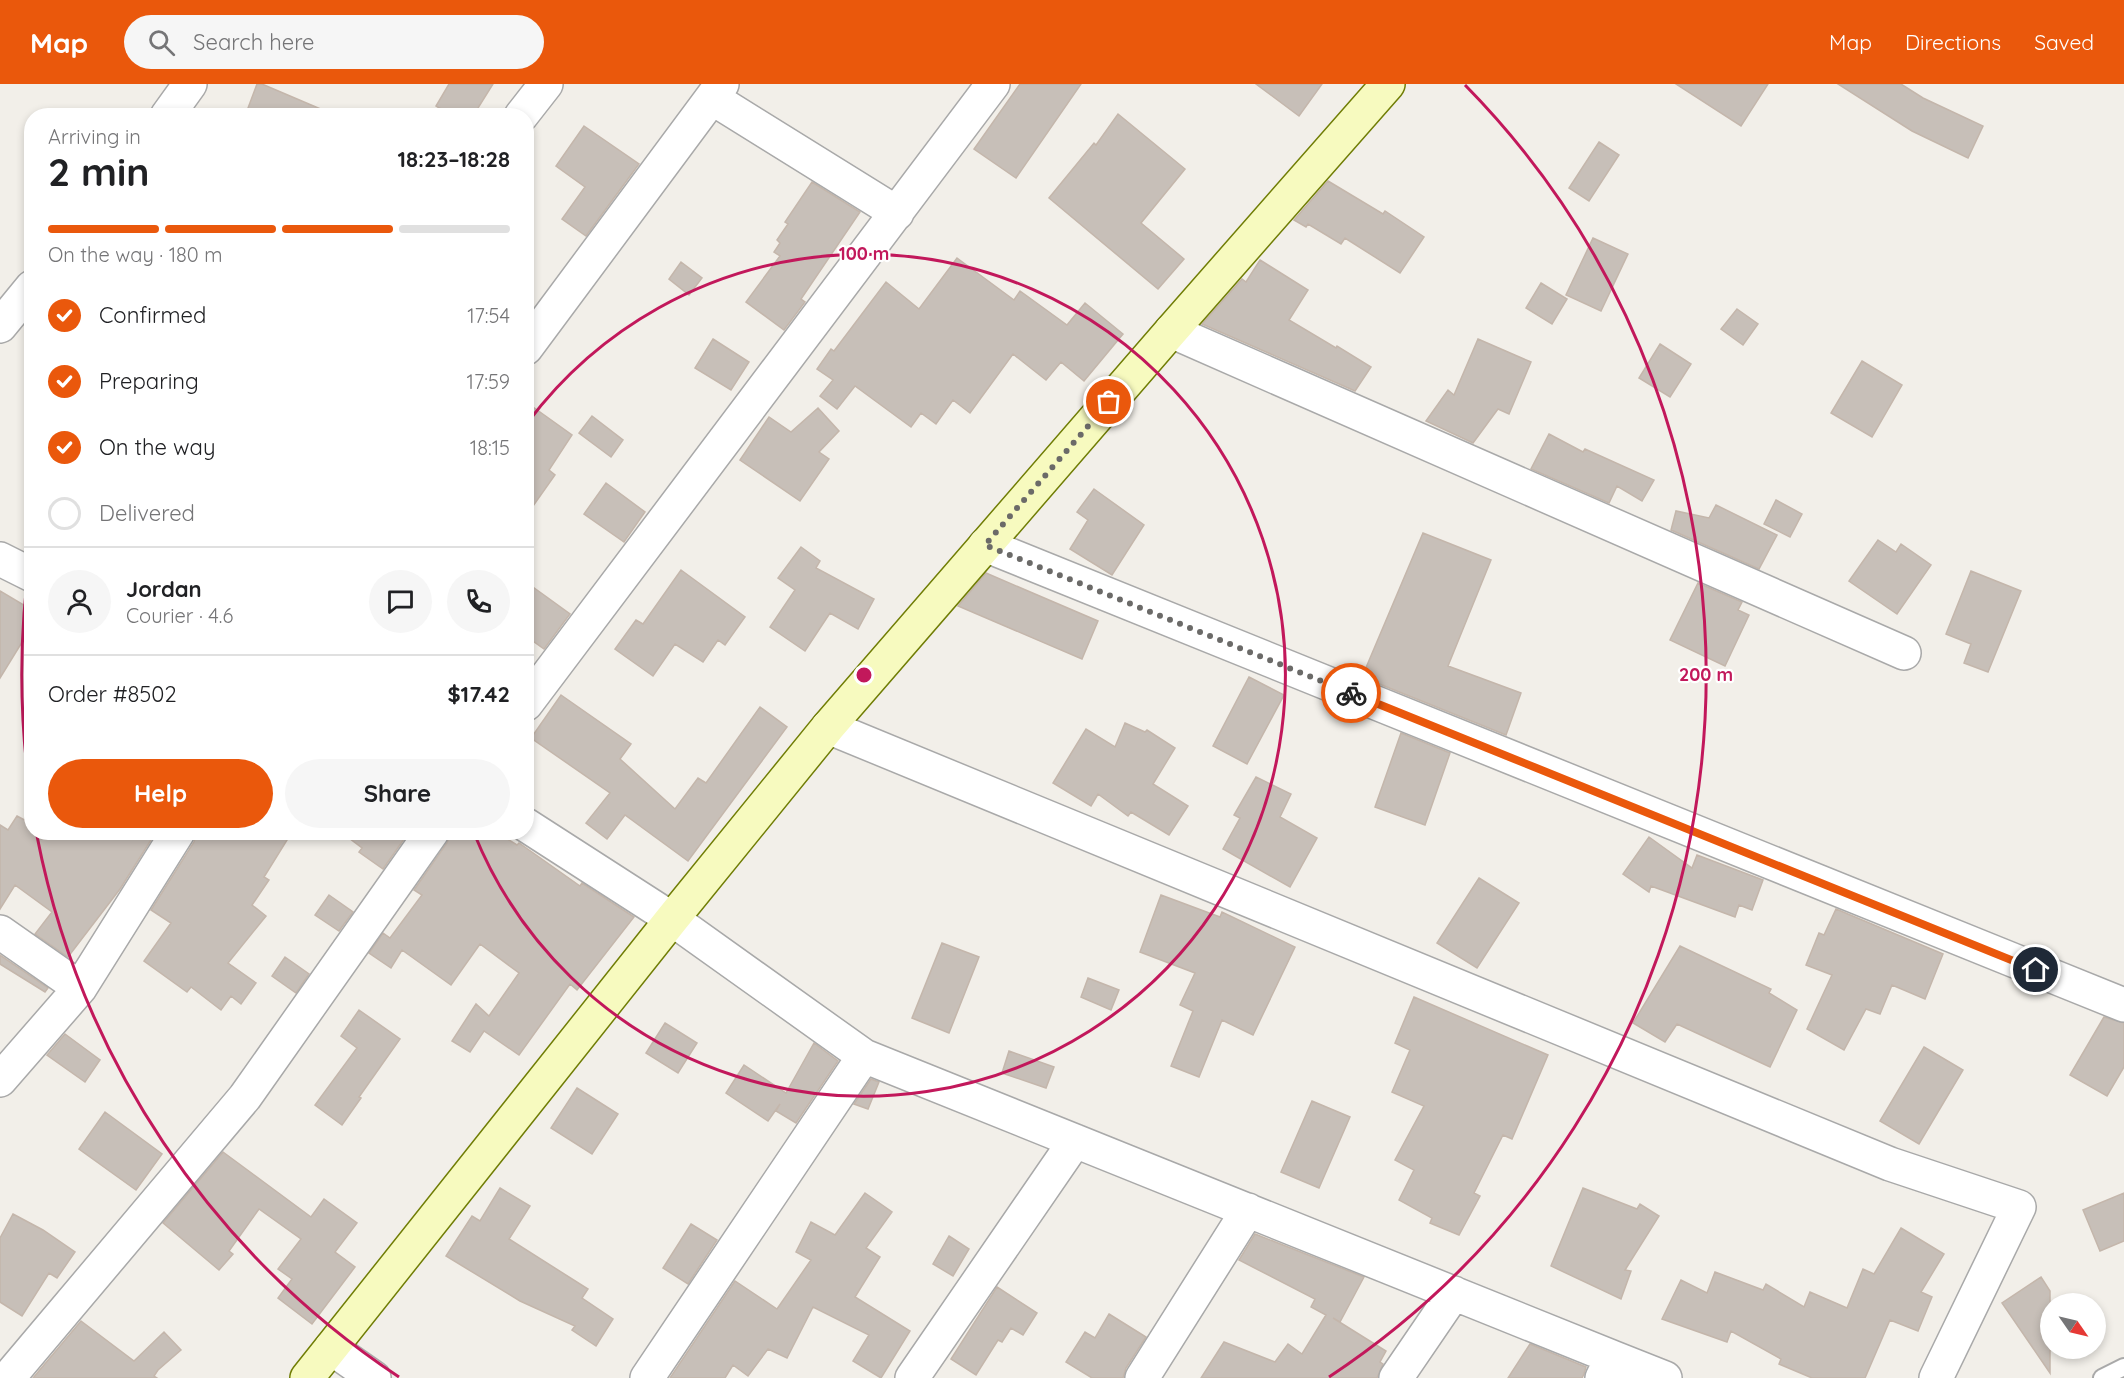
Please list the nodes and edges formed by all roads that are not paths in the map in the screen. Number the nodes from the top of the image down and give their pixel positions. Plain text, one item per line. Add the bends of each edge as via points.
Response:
1 (190, 84) edge
2 (546, 84) edge
3 (993, 84) edge
4 (1388, 84) edge
5 (717, 91) edge
6 (173, 108) edge
7 (527, 108) edge
8 (897, 213) junction
9 (24, 297) edge
10 (0, 326) edge
11 (1171, 331) junction
12 (534, 337) edge
13 (985, 545) junction
14 (0, 560) edge
15 (24, 571) edge
16 (1904, 653) dead end
17 (534, 693) edge
18 (828, 727) junction
19 (534, 830) edge
20 (173, 840) edge
21 (426, 840) edge
22 (672, 919) junction
23 (0, 932) edge
24 (80, 988) junction
25 (2124, 1005) edge
26 (864, 1056) junction
27 (0, 1080) edge
28 (1075, 1141) junction
29 (1248, 1210) junction
30 (1454, 1293) junction
31 (331, 1348) junction
32 (2124, 1367) edge
33 (1607, 1368) edge
34 (922, 1375) edge
35 (8, 1378) edge
36 (307, 1378) edge
37 (374, 1378) edge
38 (647, 1378) edge
39 (1142, 1378) edge
40 (1396, 1378) edge
41 (1665, 1378) edge
42 (1936, 1378) edge
43 (2102, 1378) edge

1 - 6 street
2 - 7 street
3 - 8 street
4 - 11 street
5 - 8 street
5 - 12 street
8 - 17 street
9 - 10 street
11 - 13 street
11 - 16 street
13 - 18 street
13 - 25 street
14 - 15 street
18 - 22 street
18 - 42 street via 1890,1164 2019,1207
19 - 22 street
20 - 24 street
21 - 35 street via 245,1097
22 - 26 street
22 - 31 street
23 - 24 street
24 - 27 street
26 - 28 street
26 - 38 street
28 - 29 street
28 - 34 street
29 - 30 street
29 - 39 street
30 - 33 street
30 - 40 street
31 - 36 street
31 - 37 street
32 - 43 lane
33 - 41 street

